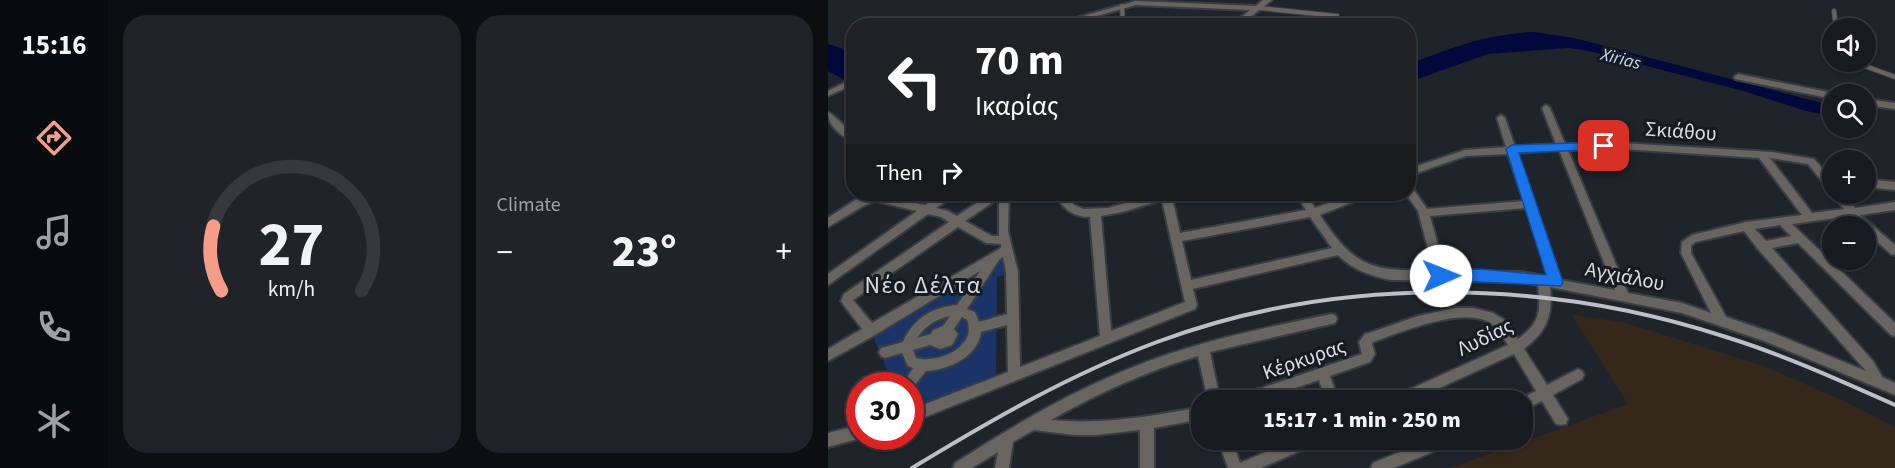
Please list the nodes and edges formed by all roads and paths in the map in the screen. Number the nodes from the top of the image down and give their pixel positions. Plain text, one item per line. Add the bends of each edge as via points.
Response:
1 (1268, 0) edge
2 (1122, 6) junction
3 (1259, 8) junction
4 (1834, 11) dead end
5 (1337, 15) dead end
6 (1079, 18) edge
7 (1123, 18) edge
8 (1245, 18) edge
9 (1835, 18) edge
10 (1876, 70) edge
11 (1738, 77) dead end
12 (1895, 77) edge
13 (846, 85) edge
14 (1822, 94) edge
15 (828, 95) edge
16 (1876, 103) edge
17 (1895, 106) edge
18 (1546, 108) dead end
19 (828, 115) edge
20 (1501, 118) dead end
21 (846, 133) edge
22 (1563, 147) junction
23 (1512, 149) junction
24 (1762, 156) junction
25 (1416, 170) edge
26 (1822, 171) edge
27 (1876, 184) edge
28 (1895, 186) edge
29 (861, 201) edge
30 (896, 201) edge
31 (939, 201) edge
32 (987, 201) edge
33 (1003, 201) edge
34 (1066, 201) edge
35 (1139, 201) edge
36 (1169, 201) edge
37 (1305, 201) edge
38 (1343, 201) edge
39 (1416, 201) edge
40 (1530, 204) junction
41 (1845, 204) edge
42 (1895, 206) edge
43 (928, 209) junction
44 (1095, 212) junction
45 (1313, 213) junction
46 (1424, 213) junction
47 (1852, 213) junction
48 (1810, 218) junction
49 (959, 221) junction
50 (1783, 222) junction
51 (828, 223) edge
52 (1746, 226) junction
53 (1177, 238) junction
54 (1798, 239) junction
55 (1006, 245) junction
56 (1762, 246) junction
57 (1340, 250) junction
58 (1895, 251) edge
59 (995, 256) junction
60 (1441, 276) junction
61 (828, 280) edge
62 (1543, 280) junction
63 (1556, 282) junction
64 (1189, 285) junction
65 (1623, 296) junction
66 (915, 304) junction
67 (960, 311) junction
68 (1012, 318) junction
69 (1331, 319) dead end
70 (926, 320) junction
71 (1721, 320) junction
72 (976, 328) junction
73 (871, 331) junction
74 (1895, 331) edge
75 (942, 337) junction
76 (1106, 337) junction
77 (907, 346) junction
78 (1517, 347) junction
79 (1203, 349) junction
80 (830, 351) edge
81 (885, 352) dead end
82 (957, 356) junction
83 (922, 366) junction
84 (918, 372) edge
85 (1323, 375) junction
86 (1578, 375) dead end
87 (1014, 376) junction
88 (1877, 381) junction
89 (1895, 389) edge
90 (1212, 390) edge
91 (1276, 390) edge
92 (1328, 390) edge
93 (1422, 390) edge
94 (1546, 392) junction
95 (1533, 399) edge
96 (924, 411) edge
97 (1191, 415) edge
98 (1561, 419) dead end
99 (1148, 422) junction
100 (1032, 423) junction
101 (846, 436) edge
102 (1007, 437) junction
103 (828, 440) edge
104 (1229, 450) edge
105 (1286, 450) edge
106 (1420, 450) edge
107 (960, 468) edge
108 (1002, 468) edge
109 (1147, 468) edge
110 (1235, 468) edge
111 (1245, 468) edge
112 (1378, 468) edge

1 - 3 street
2 - 3 street via 1142,3
2 - 6 street
2 - 7 lane
3 - 5 lane
3 - 8 street
4 - 9 lane
10 - 12 lane
11 - 14 street
13 - 15 street
16 - 17 street
18 - 22 street
19 - 21 street
20 - 23 street
22 - 23 street, Σκιάθου
22 - 24 street, Σκιάθου via 1616,146
22 - 65 street
23 - 25 street, Σκιάθου via 1461,153
23 - 40 street
24 - 26 street, Σκιάθου via 1811,161
24 - 48 street
27 - 28 street
29 - 51 street
30 - 43 street
31 - 43 street
32 - 49 street
33 - 55 street
34 - 44 street via 1074,211
35 - 44 street
36 - 53 street
37 - 45 street, Αγχιάλου
38 - 45 street
39 - 46 street
40 - 46 street
40 - 63 street
41 - 47 street
42 - 47 street
43 - 49 street
43 - 61 street
44 - 76 street
45 - 53 street
45 - 57 street, Αγχιάλου
46 - 60 street
47 - 48 street
47 - 58 street
48 - 50 street
49 - 55 street
49 - 73 street via 848,297
50 - 52 street
50 - 54 street
52 - 56 street
52 - 71 street via 1695,238 1686,247 1690,263
53 - 64 street
54 - 56 street
54 - 74 street
55 - 59 street
55 - 68 street via 1012,272
56 - 88 street via 1869,365
57 - 60 street, Αγχιάλου via 1361,267 1380,273
57 - 64 street
59 - 66 street
59 - 67 street
60 - 62 street, Αγχιάλου
62 - 63 street, Αγχιάλου
62 - 78 street, Λυδίας via 1546,304 1542,325
63 - 65 street, Αγχιάλου
64 - 76 street via 1192,303
65 - 71 street, Αγχιάλου
66 - 70 street
66 - 73 street
67 - 70 street via 945,311
67 - 72 street via 971,316
67 - 75 street
68 - 72 street
68 - 87 street
69 - 79 street, Κέρκυρας
70 - 77 street via 912,334
71 - 88 street, Αγχιάλου
72 - 82 street via 970,343
73 - 80 street
75 - 77 street
75 - 82 street
76 - 87 street
77 - 81 street
77 - 83 street via 909,359
78 - 85 street, Κέρκυρας via 1492,317 1455,313 1369,338 1365,342 1369,354 1366,358
78 - 93 street, Λυδίας
78 - 94 street
79 - 90 street
79 - 100 street, Κέρκυρας via 1137,373
82 - 83 street via 936,366
83 - 84 street
85 - 91 street, Κέρκυρας
85 - 92 street
86 - 94 street
87 - 96 street
88 - 89 street, Αγχιάλου
94 - 95 street
94 - 98 street
97 - 99 street
99 - 100 street via 1079,429
99 - 109 street
100 - 102 street, Κέρκυρας
101 - 103 street
102 - 107 street, Κέρκυρας
102 - 108 street
104 - 110 street
105 - 111 street
106 - 112 street

